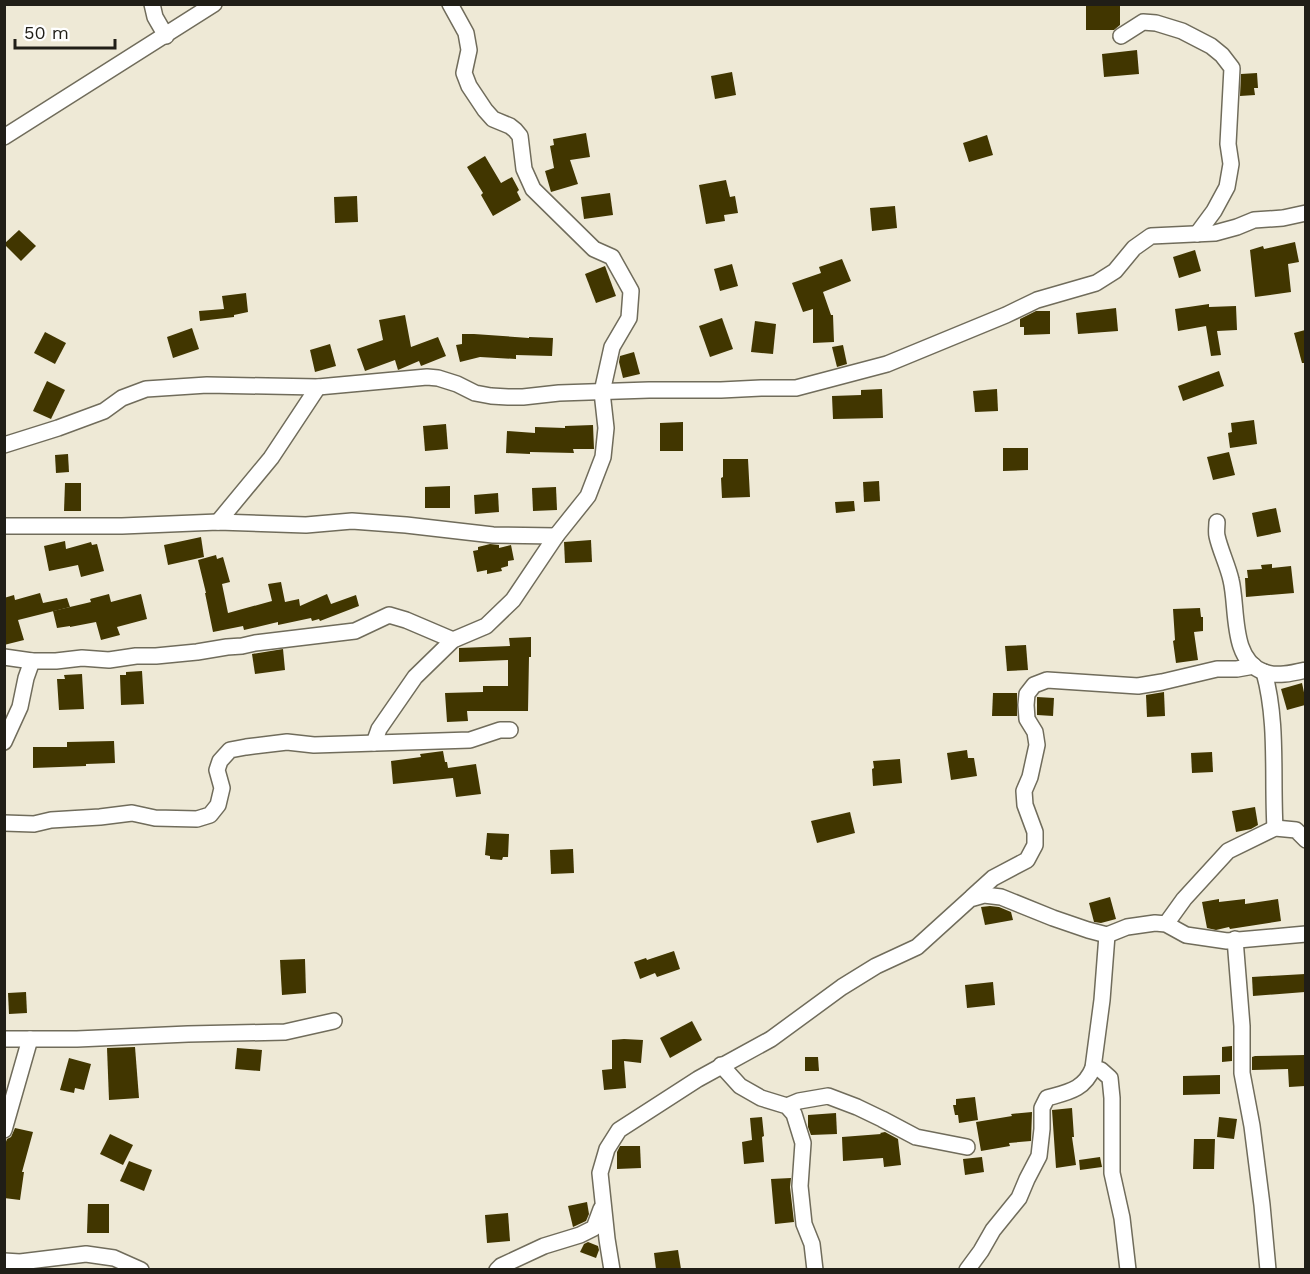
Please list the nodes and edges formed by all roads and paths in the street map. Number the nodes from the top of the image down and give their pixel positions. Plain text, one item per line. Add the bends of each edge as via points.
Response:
1 (152, 4) edge
2 (214, 4) edge
3 (450, 4) edge
4 (166, 36) junction
5 (1121, 36) dead end
6 (4, 136) edge
7 (1305, 213) edge
8 (1197, 234) junction
9 (318, 387) junction
10 (602, 392) junction
11 (4, 445) edge
12 (218, 522) junction
13 (1217, 522) dead end
14 (4, 526) edge
15 (556, 536) junction
16 (453, 640) junction
17 (4, 657) edge
18 (32, 661) junction
19 (1259, 669) junction
20 (1305, 670) edge
21 (510, 730) dead end
22 (4, 742) edge
23 (374, 743) junction
24 (4, 823) edge
25 (1275, 828) junction
26 (1305, 840) edge
27 (970, 899) junction
28 (1166, 924) junction
29 (1305, 934) edge
30 (1107, 935) junction
31 (1235, 939) junction
32 (334, 1021) dead end
33 (4, 1039) edge
34 (30, 1039) junction
35 (721, 1065) junction
36 (1093, 1068) junction
37 (787, 1106) junction
38 (4, 1130) edge
39 (967, 1147) dead end
40 (602, 1203) junction
41 (4, 1261) edge
42 (141, 1269) edge
43 (497, 1269) edge
44 (612, 1269) edge
45 (815, 1269) edge
46 (967, 1269) edge
47 (1128, 1269) edge
48 (1268, 1269) edge

1 - 4 street
2 - 4 street
3 - 10 street via 466,33 470,50 464,73 469,86 493,119 510,126 520,136 524,169 532,189 594,249 612,257 631,291 629,318 612,347
4 - 6 street
5 - 8 street via 1143,22 1156,23 1210,46 1232,68 1228,144 1231,164 1227,187
7 - 8 street
8 - 10 street via 1151,236 1134,248 1115,271 1096,283 1037,300 887,364 796,388
9 - 10 street via 427,377 491,396
9 - 11 street via 207,385 146,389 122,398 104,411
9 - 12 street via 271,458
10 - 15 street via 606,428 603,457 588,496
12 - 14 street
12 - 15 street via 306,525 352,521 493,535
13 - 19 street via 1217,535 1232,582 1239,642 1246,658
15 - 16 street via 513,600 486,626
16 - 18 street via 389,615 355,631 197,652 109,660
16 - 23 street via 415,677 379,729
17 - 18 street
18 - 22 street via 20,707
19 - 20 street via 1279,674
19 - 25 street via 1269,690
19 - 27 street via 1218,669 1138,686 1047,680 1034,685 1027,694 1026,705 1037,746 1024,791 1035,844 1027,860 993,878
21 - 23 street via 470,740
23 - 24 street via 287,742 230,750 218,770 222,788 218,805 210,815 197,819 132,813 34,824
25 - 26 street via 1296,830
25 - 28 street via 1228,851
27 - 30 street via 984,895 1001,897
27 - 35 street via 916,947 876,966 771,1039
28 - 30 street via 1127,927
28 - 31 street via 1186,935
29 - 31 street
30 - 36 street
31 - 48 street via 1242,1074 1252,1125
32 - 34 street via 285,1032
33 - 34 street
34 - 38 street
35 - 37 street via 740,1086
35 - 40 street via 619,1130 607,1149 600,1173
36 - 46 street via 1080,1086 1047,1098 1042,1108 1039,1156 1019,1198
36 - 47 street via 1110,1078 1112,1173
37 - 39 street via 828,1096 916,1137
37 - 45 street via 794,1114 803,1143 800,1186
40 - 43 street via 594,1228
40 - 44 street
41 - 42 street via 86,1254 114,1258

